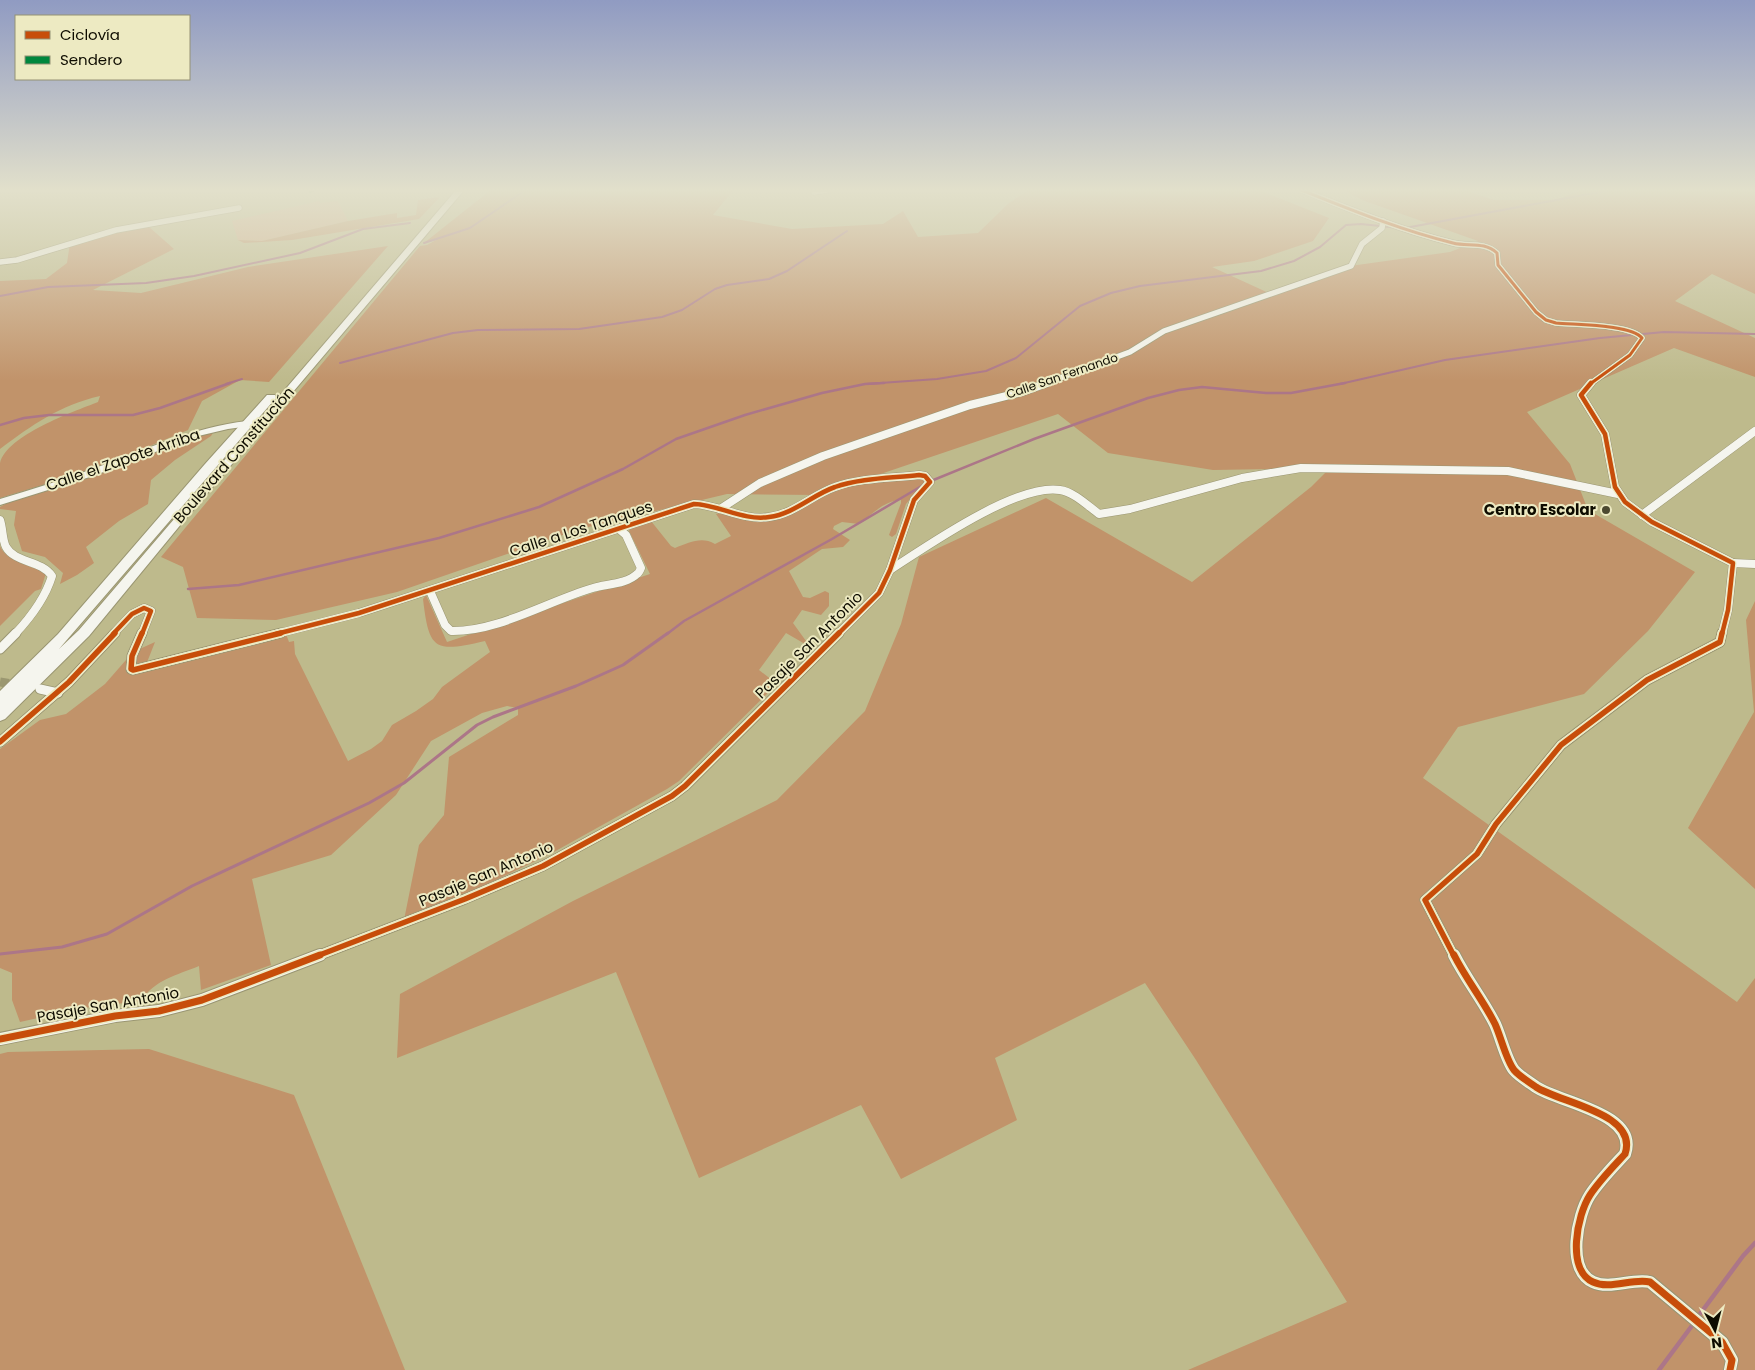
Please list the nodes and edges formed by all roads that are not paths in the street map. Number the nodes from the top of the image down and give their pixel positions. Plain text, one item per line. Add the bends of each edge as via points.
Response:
1 (40, 253) edge
2 (397, 253) edge
3 (406, 253) edge
4 (1356, 253) edge
5 (1496, 253) edge
6 (0, 262) edge
7 (247, 424) junction
8 (1755, 431) edge
9 (1618, 494) junction
10 (0, 502) edge
11 (720, 509) junction
12 (1642, 515) junction
13 (0, 520) edge
14 (619, 529) junction
15 (1733, 563) junction
16 (1755, 564) edge
17 (890, 570) junction
18 (430, 591) junction
19 (0, 649) edge
20 (40, 689) dead end
21 (58, 692) junction
22 (0, 700) edge
23 (0, 715) edge
24 (0, 742) edge
25 (0, 1039) edge
26 (1730, 1370) edge

1 - 6 street
2 - 7 highway, Boulevard Constitución
3 - 23 highway, Boulevard Constitución via 84,633
4 - 11 street, Calle San Fernando via 1351,266 1156,334 1130,352 1022,392 970,406 823,456 760,482
5 - 9 street via 1498,265 1546,320 1625,329 1642,338 1616,366 1581,394 1605,433
7 - 10 street, Calle el Zapote Arriba via 223,425 180,438 101,469
7 - 22 highway, Boulevard Constitución via 93,604
8 - 12 street
9 - 12 street
9 - 17 street via 1508,471 1302,468 1242,478 1130,509 1099,514 1068,492 1047,489 977,515
11 - 14 street, Calle a Los Tanques via 694,504
11 - 17 street, Calle a Los Tanques via 749,518 768,517 789,511 835,486 925,476 930,482 914,500
12 - 15 street
13 - 19 street via 8,550 44,567 52,576 49,587 30,617
14 - 18 street, Calle a Los Tanques
14 - 18 street via 626,535 641,568 638,574 521,615 468,630 452,631 446,627
15 - 16 street
15 - 26 street via 1728,610 1720,642 1647,680 1561,745 1496,824 1477,854 1425,900 1494,1023 1514,1070 1528,1083 1616,1122 1625,1132 1628,1148 1625,1154 1586,1202 1576,1244 1581,1272 1585,1278 1601,1284 1641,1279 1650,1282 1722,1342 1732,1360
17 - 25 street, Pasaje San Antonio via 879,593 869,604 685,786 542,866 466,899 202,1000 160,1011 115,1016
18 - 21 street, Calle a Los Tanques via 359,613 130,669 152,611 138,610
20 - 21 street
21 - 24 street

